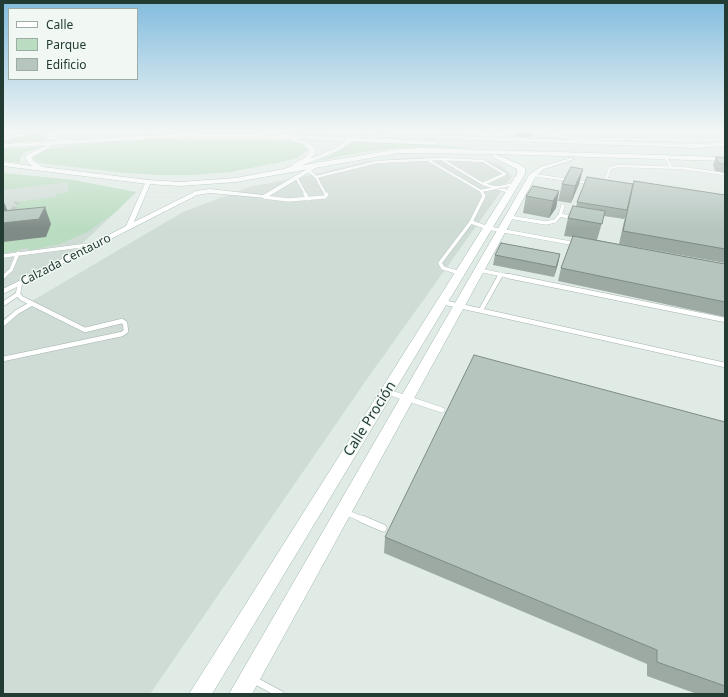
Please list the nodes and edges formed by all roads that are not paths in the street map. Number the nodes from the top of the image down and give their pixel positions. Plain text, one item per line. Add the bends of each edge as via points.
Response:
1 (3, 164) edge
2 (33, 164) edge
3 (297, 164) edge
4 (302, 164) edge
5 (319, 164) joint
6 (372, 164) edge
7 (434, 164) edge
8 (449, 164) edge
9 (485, 164) edge
10 (514, 164) edge
11 (555, 164) edge
12 (652, 164) edge
13 (676, 164) edge
14 (697, 164) edge
15 (725, 165) edge
16 (42, 168) junction
17 (285, 170) junction
18 (308, 170) junction
19 (462, 171) junction
20 (450, 173) junction
21 (533, 174) junction
22 (725, 174) edge
23 (296, 177) junction
24 (316, 177) junction
25 (148, 182) junction
26 (483, 184) junction
27 (604, 185) junction
28 (611, 186) edge
29 (496, 188) junction
30 (512, 188) junction
31 (481, 192) junction
32 (264, 197) junction
33 (308, 199) junction
34 (563, 206) dead end
35 (560, 215) junction
36 (509, 217) junction
37 (582, 219) edge
38 (471, 222) junction
39 (129, 227) junction
40 (495, 229) junction
41 (97, 244) junction
42 (579, 244) edge
43 (89, 248) junction
44 (17, 254) junction
45 (3, 256) edge
46 (479, 270) junction
47 (460, 273) junction
48 (501, 274) junction
49 (3, 277) edge
50 (20, 283) junction
51 (450, 289) junction
52 (3, 292) edge
53 (467, 292) junction
54 (18, 294) junction
55 (442, 302) junction
56 (3, 304) edge
57 (31, 304) junction
58 (459, 305) junction
59 (481, 310) junction
60 (725, 320) edge
61 (3, 324) edge
62 (3, 360) edge
63 (725, 365) edge
64 (387, 392) junction
65 (407, 398) junction
66 (442, 410) dead end
67 (343, 511) junction
68 (383, 528) dead end
69 (249, 678) junction
70 (200, 694) edge
71 (240, 694) edge
72 (280, 694) edge

1 - 16 main road
2 - 16 main road
3 - 17 main road
4 - 17 main road
5 - 17 main road
5 - 18 street
6 - 24 lane
7 - 20 lane
8 - 19 lane
9 - 26 lane via 505,174
10 - 30 main road, Calle Proción via 521,168 521,174
11 - 21 main road
12 - 27 lane via 610,168
13 - 22 lane
14 - 15 main road
16 - 25 main road
17 - 25 main road via 211,182
18 - 23 street
18 - 24 lane
19 - 20 lane
19 - 26 lane
20 - 31 lane
21 - 27 lane
21 - 36 main road, Calle Proción
23 - 32 street
23 - 33 lane
24 - 33 lane via 327,196
25 - 39 street, Calzada Centauro
26 - 29 lane
27 - 28 lane
29 - 30 lane
29 - 30 lane
29 - 31 lane
30 - 40 main road, Calle Proción
31 - 38 lane via 484,199
32 - 33 lane
32 - 39 street, Calzada Centauro via 202,191
34 - 35 lane
35 - 36 lane via 555,221 546,223
35 - 37 lane
36 - 40 main road, Calle Proción
38 - 40 lane
38 - 47 lane via 440,263 443,268
39 - 41 street, Calzada Centauro
40 - 42 lane
40 - 46 main road, Calle Proción
40 - 47 main road, Calle Proción
41 - 43 street, Calzada Centauro
41 - 44 lane
43 - 44 lane
43 - 50 street, Calzada Centauro
44 - 45 lane
44 - 49 lane via 11,270
46 - 48 lane
46 - 53 main road, Calle Proción
47 - 51 main road, Calle Proción
48 - 59 lane
48 - 60 lane
50 - 52 street, Calzada Centauro
50 - 54 lane
51 - 53 main road
51 - 55 main road, Calle Proción
53 - 58 main road, Calle Proción
54 - 56 lane
54 - 57 lane
55 - 58 lane
55 - 64 main road, Calle Proción
57 - 61 lane
57 - 62 lane via 85,330 122,321 125,323 126,331 122,334
58 - 59 lane
58 - 65 main road, Calle Proción
59 - 63 lane
64 - 65 lane
64 - 70 main road, Calle Proción
65 - 66 lane
65 - 67 main road, Calle Proción
67 - 68 lane
67 - 69 main road, Calle Proción
69 - 71 main road, Calle Proción
69 - 72 lane

